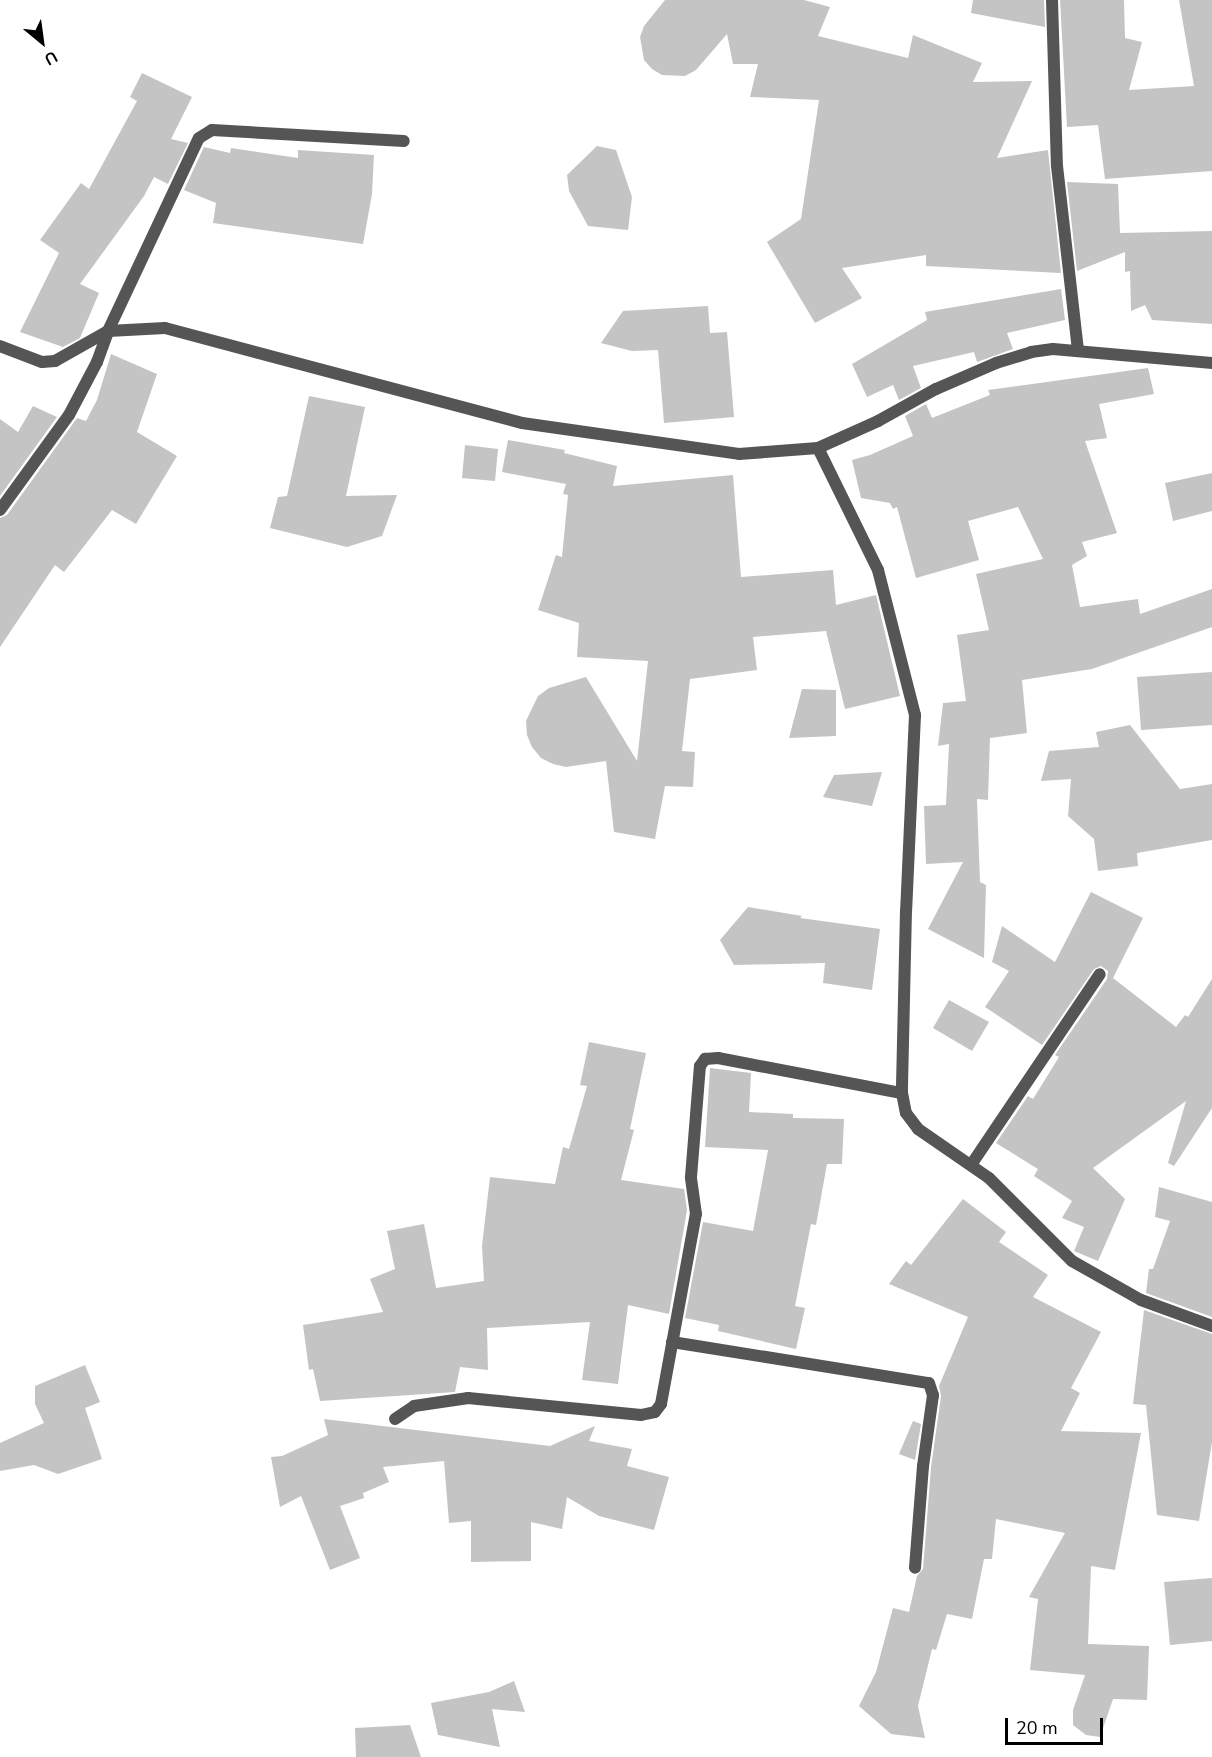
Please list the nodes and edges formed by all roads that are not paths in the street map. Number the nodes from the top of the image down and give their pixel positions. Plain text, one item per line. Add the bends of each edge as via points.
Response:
1 (1052, 0) edge
2 (405, 141) dead end
3 (108, 331) junction
4 (0, 346) edge
5 (1078, 351) junction
6 (1212, 363) edge
7 (818, 448) junction
8 (0, 510) edge
9 (1100, 974) dead end
10 (902, 1093) junction
11 (971, 1166) junction
12 (1212, 1326) edge
13 (672, 1342) junction
14 (394, 1419) dead end
15 (915, 1568) dead end

1 - 5 street via 1057,166
2 - 3 street via 212,130 204,133
3 - 4 street via 55,361 42,362
3 - 7 street via 165,328 522,423 739,454
3 - 8 street via 97,362 69,415
5 - 6 street
5 - 7 street via 1053,349 996,363
7 - 10 street via 878,570 915,715
9 - 11 street
10 - 11 street via 906,1113 918,1129
10 - 13 street via 718,1058 705,1059 700,1066 691,1177 696,1214
11 - 12 street via 989,1178 1072,1261 1141,1300
13 - 14 street via 661,1404 655,1412 641,1415 468,1398 414,1406
13 - 15 street via 928,1383 933,1395

